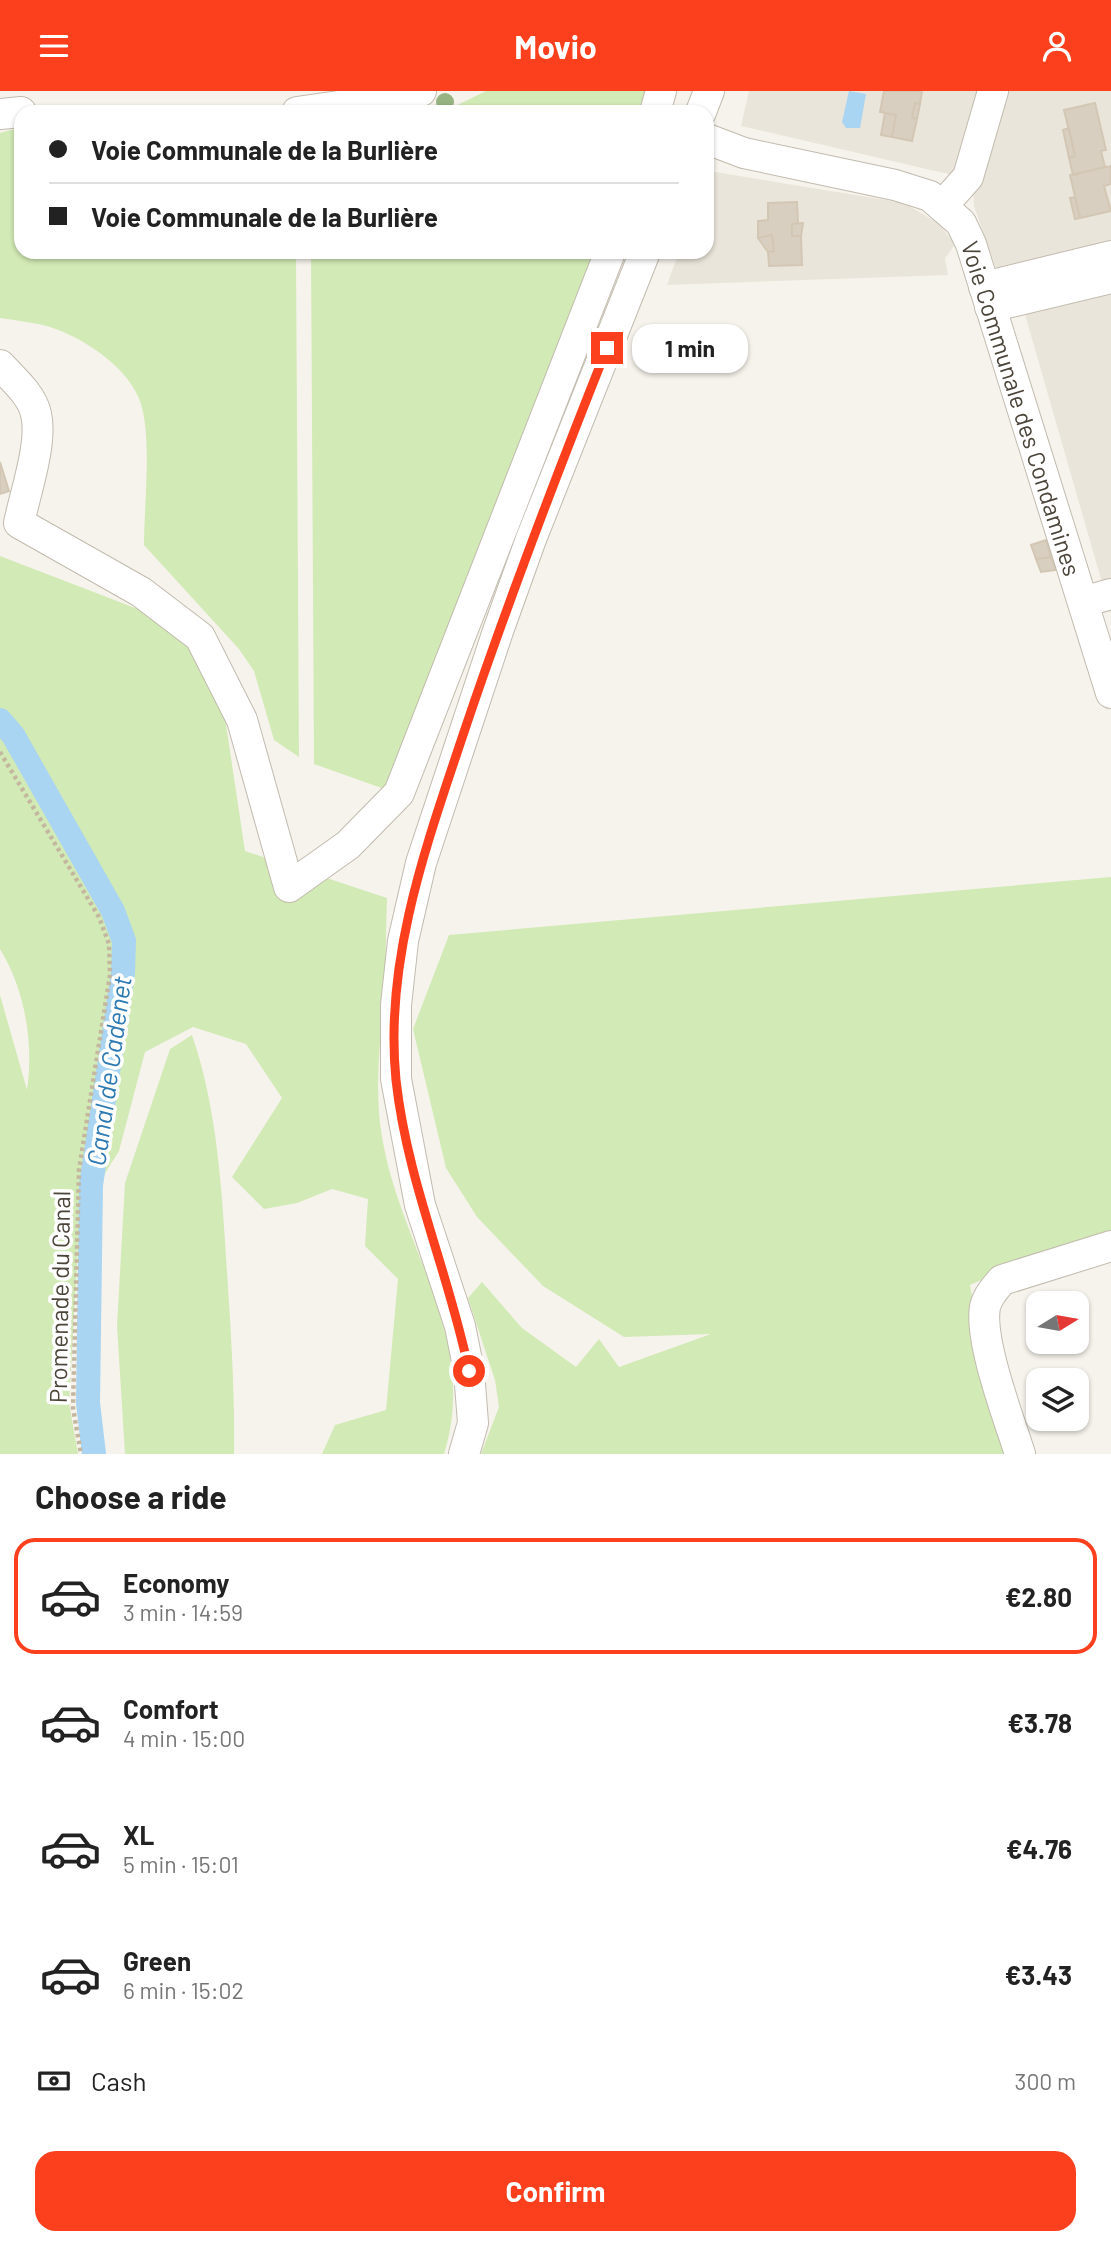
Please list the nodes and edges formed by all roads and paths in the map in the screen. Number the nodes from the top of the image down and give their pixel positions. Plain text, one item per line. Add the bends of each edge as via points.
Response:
1 (421, 91) edge
2 (992, 91) edge
3 (362, 97) edge
4 (327, 105) edge
5 (714, 142) edge
6 (943, 205) junction
7 (1111, 256) edge
8 (607, 259) edge
9 (642, 259) edge
10 (1111, 278) edge
11 (987, 297) junction
12 (0, 365) edge
13 (1111, 594) edge
14 (1083, 602) junction
15 (1111, 693) edge
16 (0, 752) edge
17 (1111, 1246) edge
18 (81, 1454) edge
19 (464, 1454) edge
20 (1020, 1454) edge

1 - 3 street
2 - 6 street via 968,177
3 - 4 street
5 - 6 street, Voie Communale des Condamines via 744,153 895,184
6 - 11 street, Voie Communale des Condamines via 961,223
7 - 11 street
8 - 12 street via 399,793 348,845 289,887 242,720 200,637 141,592 19,523 36,441 36,414
9 - 19 street via 498,631 421,863 403,941 396,1005 396,1079 420,1205 460,1326 469,1371 472,1423
10 - 11 street
11 - 14 street, Voie Communale des Condamines
13 - 14 street
14 - 15 street, Voie Communale des Condamines
16 - 18 path, Promenade du Canal via 99,918 109,944 110,975 79,1170 73,1408
17 - 20 street via 1002,1280 988,1299 986,1338

